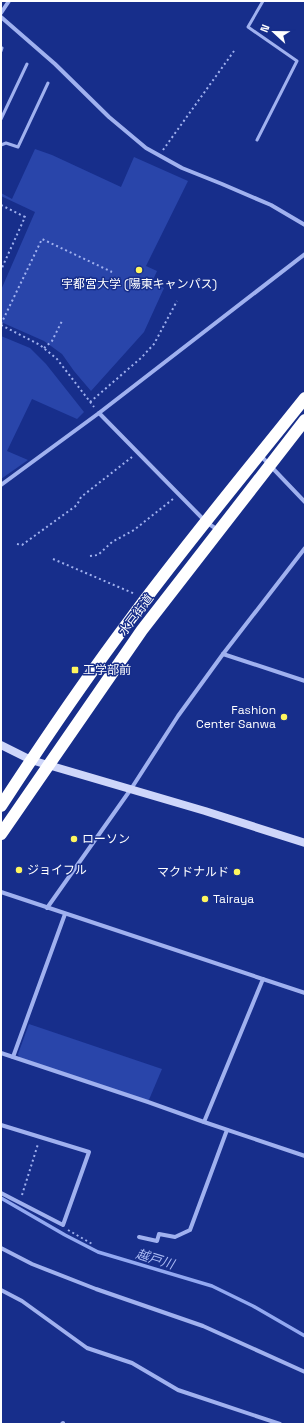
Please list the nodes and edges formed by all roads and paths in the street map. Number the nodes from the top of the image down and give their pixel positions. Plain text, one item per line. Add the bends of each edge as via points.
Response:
1 (9, 1) edge
2 (263, 1) edge
3 (1, 12) edge
4 (1, 17) edge
5 (234, 51) dead end
6 (27, 64) dead end
7 (48, 83) dead end
8 (1, 119) edge
9 (257, 140) dead end
10 (1, 145) edge
11 (159, 156) junction
12 (1, 205) edge
13 (305, 225) edge
14 (305, 254) edge
15 (1, 270) edge
16 (112, 272) dead end
17 (177, 301) dead end
18 (62, 321) dead end
19 (1, 324) edge
20 (44, 348) junction
21 (305, 398) edge
22 (90, 402) junction
23 (99, 413) junction
24 (305, 420) edge
25 (138, 452) junction
26 (260, 454) junction
27 (269, 465) junction
28 (1, 485) edge
29 (179, 494) junction
30 (305, 502) edge
31 (206, 522) junction
32 (218, 531) junction
33 (17, 544) dead end
34 (305, 548) edge
35 (90, 556) dead end
36 (53, 559) dead end
37 (146, 599) junction
38 (223, 654) junction
39 (305, 681) edge
40 (1, 745) edge
41 (31, 760) junction
42 (48, 765) junction
43 (131, 789) junction
44 (1, 806) edge
45 (1, 834) edge
46 (305, 843) edge
47 (1, 892) edge
48 (48, 908) junction
49 (65, 914) junction
50 (263, 979) junction
51 (305, 993) edge
52 (1, 1053) edge
53 (13, 1057) junction
54 (204, 1122) junction
55 (1, 1124) edge
56 (227, 1130) junction
57 (40, 1137) junction
58 (305, 1156) edge
59 (1, 1193) edge
60 (19, 1202) junction
61 (63, 1225) junction
62 (139, 1237) dead end
63 (94, 1246) dead end
64 (1, 1248) edge
65 (1, 1290) edge
66 (305, 1372) edge
67 (280, 1424) edge

1 - 3 street
2 - 9 lane via 248,27 297,61
4 - 11 street via 55,64 109,117
5 - 11 path
6 - 8 lane
7 - 10 lane via 18,147 6,143
11 - 13 street via 271,205
12 - 15 path via 25,217
14 - 23 street
16 - 19 path via 42,239
17 - 22 path via 154,344
18 - 20 path via 52,341
19 - 20 path
20 - 22 path via 57,359
21 - 26 highway, 水戸街道
22 - 23 path
23 - 25 street
23 - 28 street
24 - 27 highway, 水戸街道
25 - 29 street
25 - 33 path via 81,497 77,505 22,545
26 - 27 street
26 - 31 highway, 水戸街道
27 - 30 street
27 - 32 highway, 水戸街道
29 - 31 street
29 - 35 path via 134,530 112,542 98,555
31 - 32 street
31 - 37 highway, 水戸街道
32 - 42 highway, 水戸街道 via 142,630
34 - 38 street
36 - 37 path
37 - 41 highway, 水戸街道
38 - 39 street
38 - 43 street via 178,716
40 - 41 street
41 - 42 street
41 - 44 highway, 水戸街道
42 - 43 street
42 - 45 highway, 水戸街道
43 - 46 street
43 - 48 street
47 - 48 street
48 - 49 street
49 - 50 street
49 - 53 street
50 - 51 street
50 - 54 street
52 - 53 street
53 - 54 street
54 - 56 street
55 - 57 street
56 - 58 street
56 - 62 street via 190,1230 175,1237 159,1234 156,1241
57 - 60 path
57 - 61 street via 89,1152
59 - 60 street
60 - 61 street
61 - 63 path
64 - 66 street via 32,1264 96,1289 203,1326
65 - 67 street via 87,1348 132,1363 178,1390

